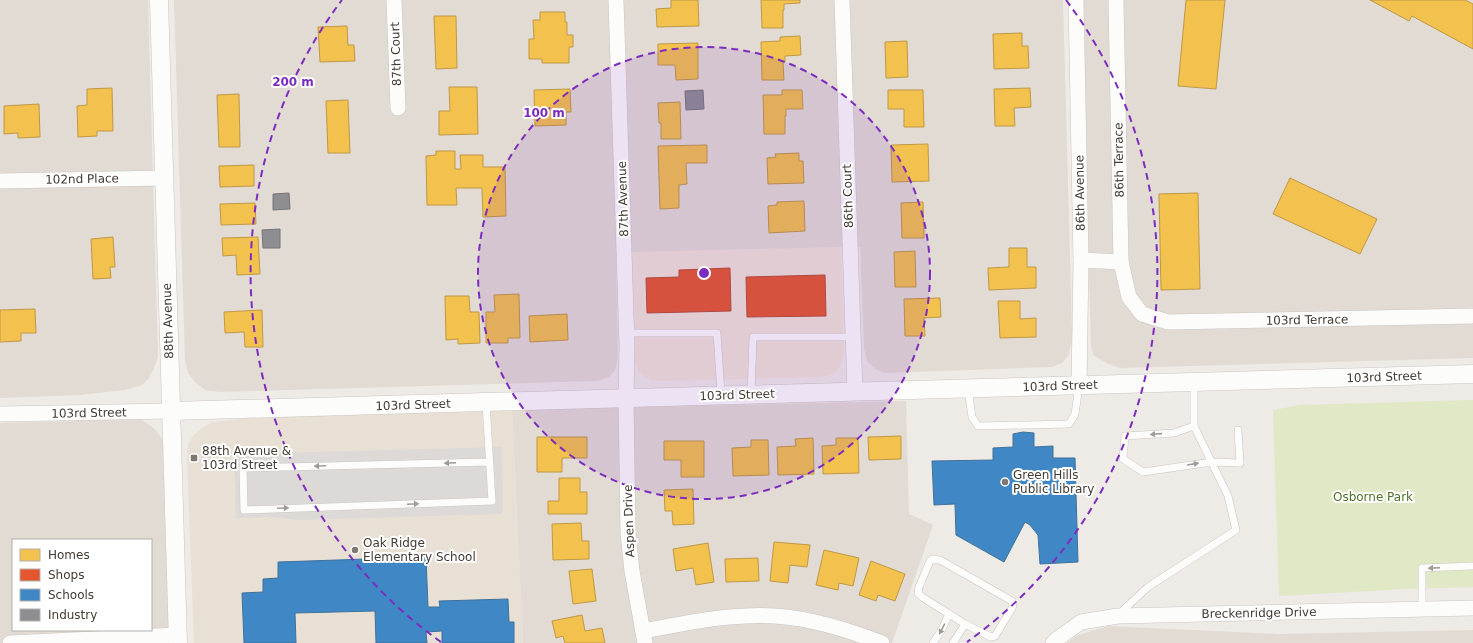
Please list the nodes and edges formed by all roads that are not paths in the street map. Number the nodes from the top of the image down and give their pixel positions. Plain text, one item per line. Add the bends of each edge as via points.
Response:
1 (159, 0) edge
2 (394, 0) edge
3 (616, 0) edge
4 (842, 0) edge
5 (1076, 0) edge
6 (1116, 0) edge
7 (398, 108) dead end
8 (164, 178) junction
9 (0, 181) edge
10 (1081, 260) junction
11 (1121, 262) junction
12 (1142, 314) joint
13 (1473, 316) edge
14 (627, 332) junction
15 (853, 337) junction
16 (1473, 374) edge
17 (1194, 382) junction
18 (1079, 386) junction
19 (968, 389) junction
20 (855, 392) junction
21 (751, 395) junction
22 (721, 396) junction
23 (626, 398) junction
24 (486, 402) junction
25 (171, 411) junction
26 (0, 414) edge
27 (1194, 426) junction
28 (1238, 430) dead end
29 (489, 462) junction
30 (1212, 462) junction
31 (1473, 566) edge
32 (1473, 608) edge
33 (1422, 609) junction
34 (949, 614) junction
35 (1118, 616) junction
36 (965, 624) junction
37 (644, 637) edge
38 (177, 639) edge
39 (10, 643) edge
40 (882, 643) edge
41 (933, 643) edge
42 (953, 643) edge
43 (1053, 643) edge

1 - 8 street, 88th Avenue
2 - 7 street, 87th Court
3 - 14 street, 87th Avenue
4 - 15 street, 86th Court
5 - 10 street, 86th Avenue
6 - 11 street, 86th Terrace
8 - 9 street, 102nd Place
8 - 25 street, 88th Avenue
10 - 11 street
10 - 18 street, 86th Avenue
11 - 12 street, 86th Terrace via 1129,297
12 - 13 street, 103rd Terrace via 1168,322
14 - 22 lane via 717,333
14 - 23 street, 87th Avenue
15 - 20 street, 86th Court
15 - 21 lane via 753,337
16 - 17 street, 103rd Street
17 - 18 street, 103rd Street
17 - 27 lane
18 - 19 street, 103rd Street
18 - 19 lane via 1075,414 1069,424 978,426 972,417
19 - 20 street, 103rd Street
20 - 21 street, 103rd Street
21 - 22 street, 103rd Street
22 - 23 street, 103rd Street
23 - 24 street, 103rd Street
23 - 37 street, Aspen Drive via 629,554
24 - 25 street, 103rd Street
24 - 29 lane
25 - 26 street, 103rd Street
25 - 38 street, 88th Avenue
27 - 30 lane
27 -> 30 lane via 1174,433 1125,436 1123,459 1143,472
28 - 30 lane via 1240,463
29 -> 29 lane via 243,468 244,510 492,501
30 - 35 lane via 1228,496 1236,530 1148,587
31 -> 33 lane via 1422,568
32 - 33 street, Breckenridge Drive
33 - 35 street, Breckenridge Drive
34 - 36 lane
34 - 36 lane via 918,593 933,559 940,560 1012,601 1012,610 995,636 991,637
34 -> 41 lane
35 - 43 street, Breckenridge Drive via 1081,622
36 - 42 lane
37 - 40 street via 722,618 769,616 820,622
38 - 39 street

